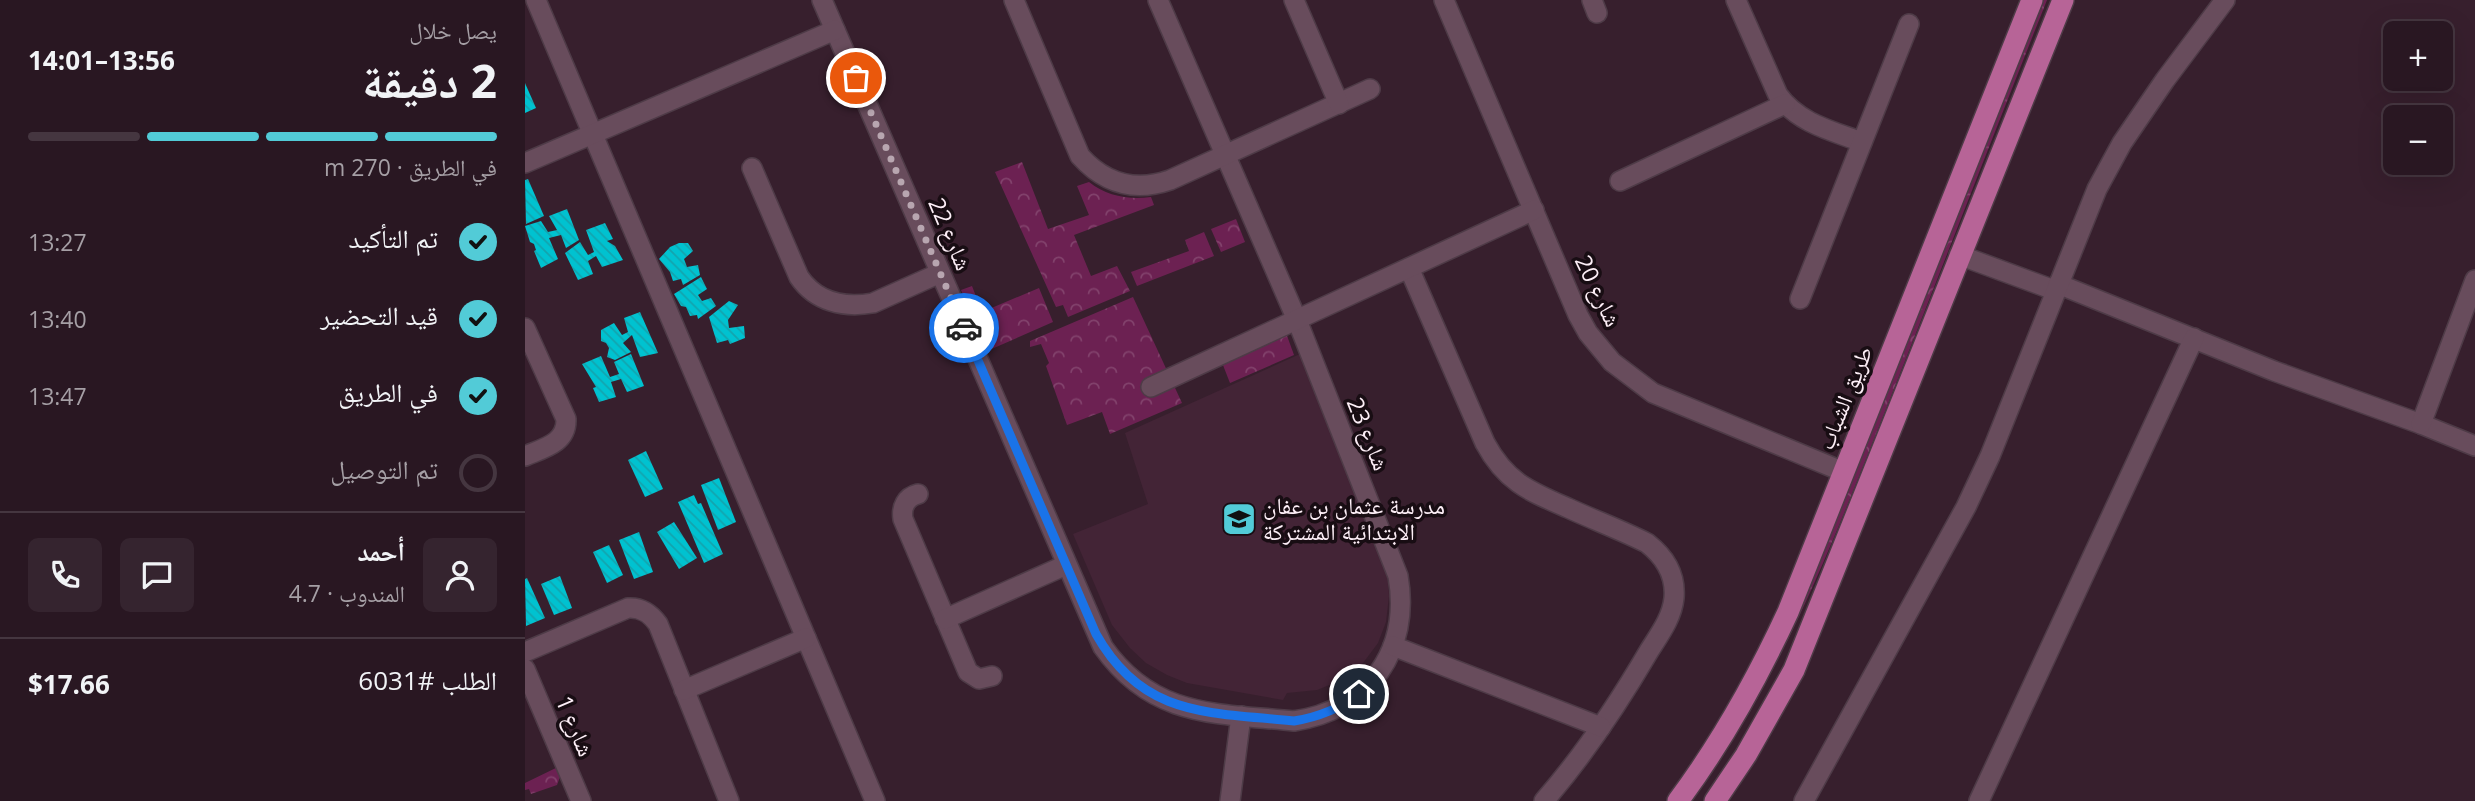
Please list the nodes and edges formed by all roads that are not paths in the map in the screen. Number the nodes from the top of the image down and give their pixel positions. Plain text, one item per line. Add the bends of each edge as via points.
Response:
1 (536, 0) edge
2 (822, 0) edge
3 (1014, 0) edge
4 (1158, 0) edge
5 (1294, 0) edge
6 (1444, 0) edge
7 (1736, 0) edge
8 (2032, 0) edge
9 (2063, 0) edge
10 (2225, 0) edge
11 (1909, 24) dead end
12 (835, 30) junction
13 (1370, 89) dead end
14 (1339, 104) junction
15 (1785, 104) junction
16 (592, 134) junction
17 (1862, 142) junction
18 (1225, 155) junction
19 (525, 163) edge
20 (752, 168) dead end
21 (1620, 181) dead end
22 (1534, 210) junction
23 (1959, 255) junction
24 (1409, 268) junction
25 (940, 273) junction
26 (2475, 280) edge
27 (2056, 287) junction
28 (1800, 299) dead end
29 (1297, 320) junction
30 (525, 328) edge
31 (2194, 338) junction
32 (1151, 387) dead end
33 (2421, 424) junction
34 (2475, 446) edge
35 (525, 456) edge
36 (1844, 472) junction
37 (918, 494) dead end
38 (1066, 565) junction
39 (945, 618) junction
40 (806, 638) junction
41 (1393, 646) junction
42 (525, 652) edge
43 (525, 669) edge
44 (992, 676) dead end
45 (684, 690) junction
46 (1241, 716) junction
47 (1601, 727) junction
48 (574, 799) edge
49 (729, 801) edge
50 (875, 801) edge
51 (1230, 801) edge
52 (1544, 801) edge
53 (1678, 801) edge
54 (1715, 801) edge
55 (1804, 801) edge
56 (1979, 801) edge

1 - 16 street
2 - 12 street, شارع 22
3 - 18 street via 1080,156 1098,173 1120,183 1145,186
4 - 18 street, شارع 23
5 - 14 street
6 - 22 street, شارع 20
7 - 15 street
8 - 36 main road, طريق الشباب
9 - 23 main road
10 - 27 street via 2122,143 2097,189
11 - 17 street
12 - 16 street
12 - 25 street, شارع 22
13 - 14 street
14 - 18 street
15 - 17 street via 1802,118
15 - 21 street
16 - 19 street
16 - 40 street
17 - 28 street
18 - 29 street, شارع 23
20 - 25 street via 799,277 817,296 839,304 873,303
22 - 24 street
22 - 36 street, شارع 20 via 1588,333 1625,374 1669,401
23 - 27 street
23 - 54 main road via 1794,670
24 - 29 street
24 - 47 street via 1485,443 1507,475 1542,498 1647,543 1668,566 1674,586 1669,617
25 - 38 street, شارع 22
26 - 33 street
27 - 31 street
27 - 55 street via 1966,507
29 - 32 street
29 - 41 street, شارع 23 via 1398,576 1401,608
30 - 35 street via 566,426 556,442
31 - 33 street
31 - 56 street
33 - 34 street
36 - 53 main road, طريق الشباب via 1767,657 1718,743
37 - 39 street via 906,501 903,519
38 - 39 street
38 - 46 street, شارع 23 via 1103,647 1132,680 1173,704
39 - 44 street via 968,672 979,679
40 - 45 street
40 - 50 street
41 - 46 street, شارع 23 via 1371,683 1335,710 1294,721
41 - 47 street
42 - 45 street via 636,608 658,624
43 - 48 street, شارع 1
45 - 49 street
46 - 51 street
47 - 52 street

